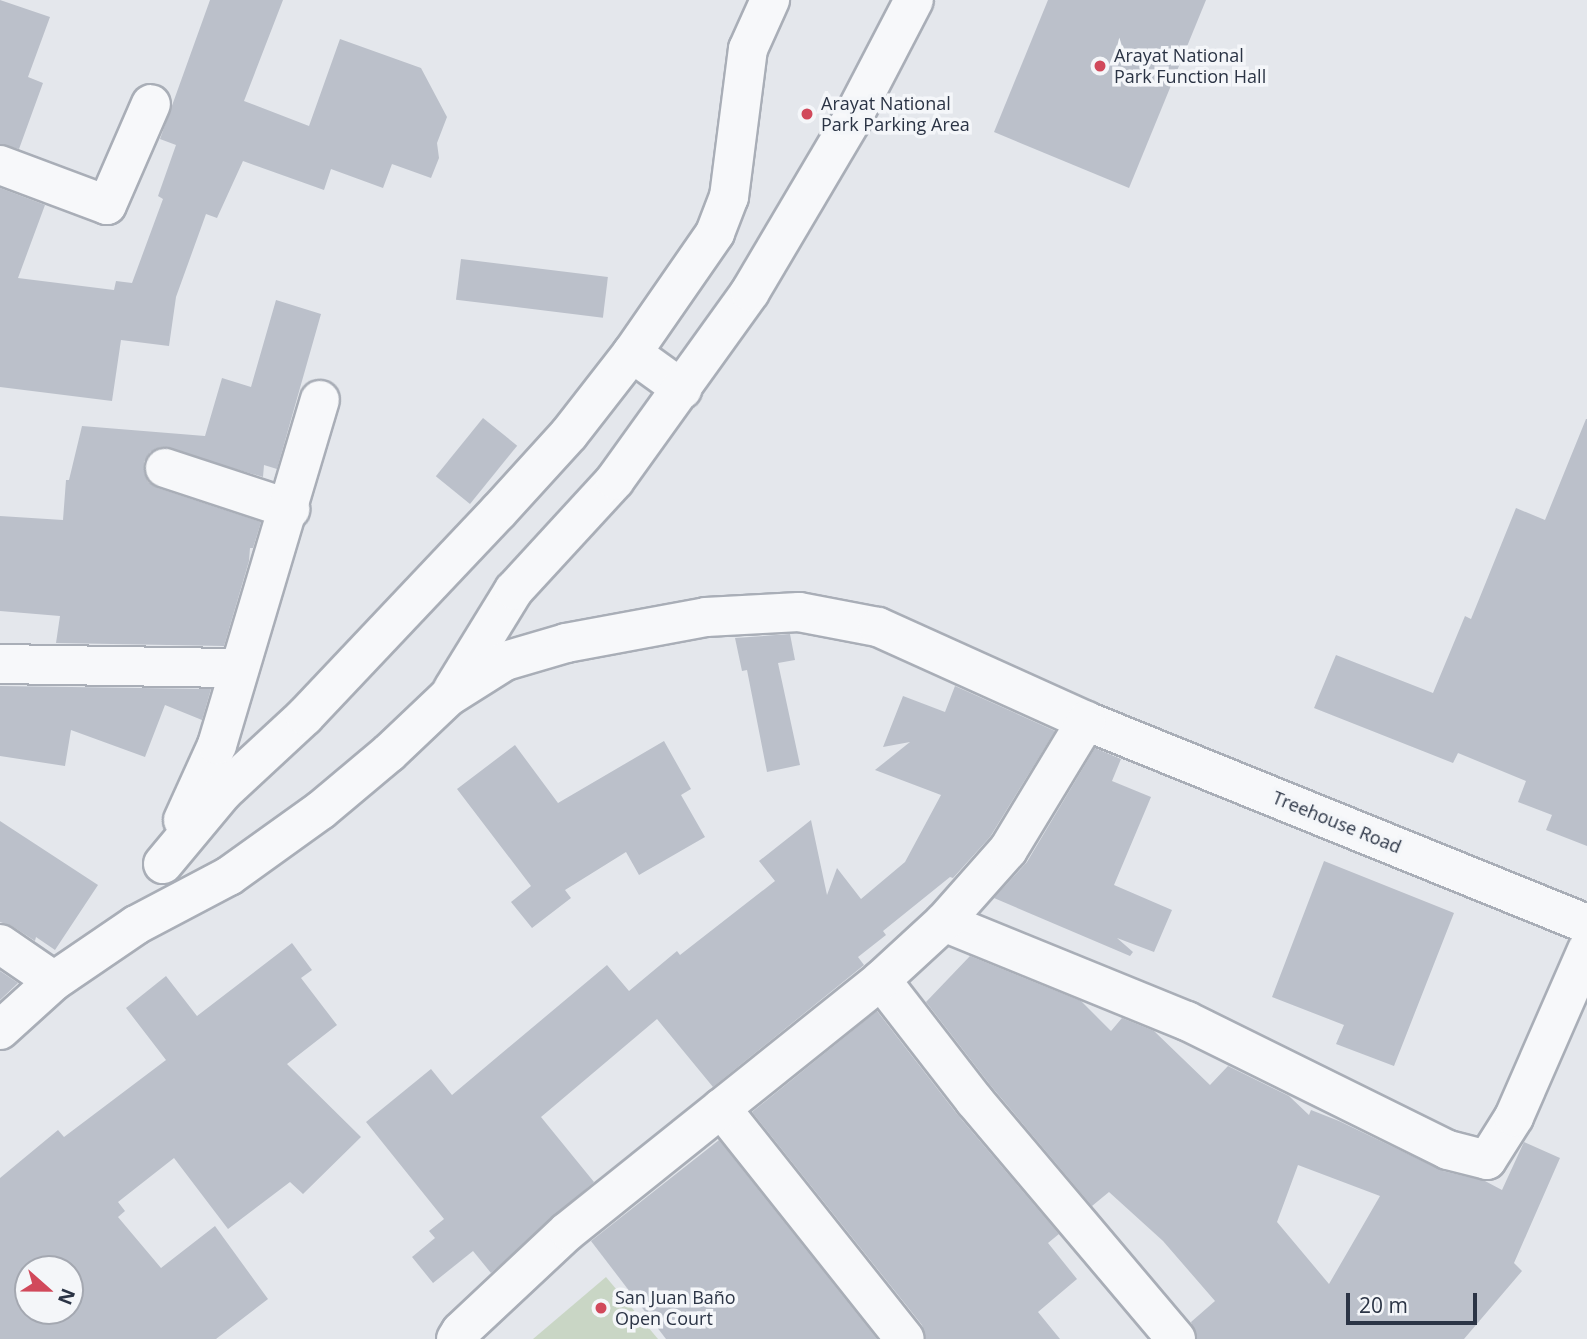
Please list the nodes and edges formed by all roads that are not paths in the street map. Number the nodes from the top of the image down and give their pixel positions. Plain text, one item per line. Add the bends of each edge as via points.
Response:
1 (769, 0) edge
2 (914, 0) edge
3 (151, 104) dead end
4 (0, 165) edge
5 (632, 353) junction
6 (682, 389) junction
7 (320, 400) dead end
8 (165, 468) dead end
9 (290, 509) junction
10 (0, 664) edge
11 (239, 668) junction
12 (448, 697) junction
13 (1086, 721) junction
14 (163, 864) junction
15 (944, 922) junction
16 (1587, 924) edge
17 (136, 925) junction
18 (0, 944) edge
19 (1587, 950) edge
20 (881, 980) junction
21 (54, 981) junction
22 (0, 1030) edge
23 (721, 1108) junction
24 (456, 1339) edge
25 (905, 1339) edge
26 (1176, 1339) edge

1 - 5 street via 748,49 729,197 715,233
2 - 6 street via 765,270
3 - 4 street via 107,205
5 - 6 street
5 - 14 street via 569,434 498,512 305,716 223,792
6 - 12 street via 615,480 514,590
7 - 9 street
8 - 9 street
9 - 11 street
10 - 11 street
11 - 14 street via 217,745
12 - 13 street, Treehouse Road via 505,661 565,643 706,617 799,612 878,627
12 - 17 street via 321,810 229,876
13 - 15 street via 1007,850
13 - 16 street, Treehouse Road
14 - 17 street
15 - 19 street via 1187,1021 1448,1150 1487,1160 1514,1117
15 - 20 street
17 - 21 street
18 - 21 street
20 - 23 street
20 - 26 street via 992,1121
21 - 22 street
23 - 24 street via 568,1231
23 - 25 street

